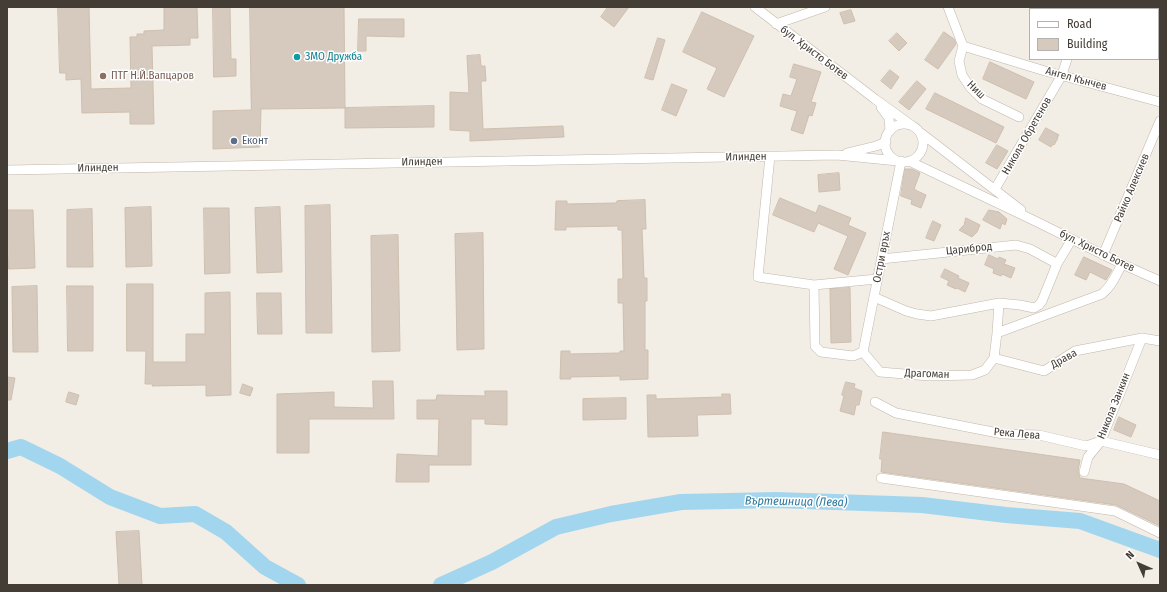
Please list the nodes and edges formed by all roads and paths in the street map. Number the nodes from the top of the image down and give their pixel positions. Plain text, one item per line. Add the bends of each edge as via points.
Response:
1 (755, 7) edge
2 (825, 7) edge
3 (948, 7) edge
4 (776, 24) junction
5 (963, 46) junction
6 (1066, 60) edge
7 (1062, 75) junction
8 (875, 99) junction
9 (1160, 102) edge
10 (1018, 117) dead end
11 (1160, 121) edge
12 (910, 125) junction
13 (890, 131) junction
14 (920, 133) junction
15 (886, 142) junction
16 (837, 155) junction
17 (770, 156) junction
18 (903, 161) junction
19 (7, 170) edge
20 (995, 190) junction
21 (1034, 220) junction
22 (1072, 239) junction
23 (1103, 255) junction
24 (881, 259) junction
25 (1054, 262) dead end
26 (1122, 264) junction
27 (877, 279) junction
28 (1160, 281) edge
29 (814, 285) junction
30 (874, 297) junction
31 (999, 303) junction
32 (998, 333) junction
33 (1142, 338) junction
34 (1160, 341) edge
35 (862, 352) junction
36 (994, 358) junction
37 (875, 402) dead end
38 (1100, 441) junction
39 (1160, 456) edge
40 (1084, 472) dead end
41 (881, 478) dead end
42 (1160, 533) edge

1 - 4 street, бул. Христо Ботев
2 - 4 street
3 - 5 street
4 - 8 street, бул. Христо Ботев
5 - 7 street, Ангел Кънчев
5 - 10 street, Ниш via 959,61 962,75 970,87 982,99
6 - 7 street, Никола Обретенов
7 - 9 street, Ангел Кънчев
7 - 20 street, Никола Обретенов
8 - 12 street, бул. Христо Ботев
8 - 13 street, бул. Христо Ботев via 889,118
11 - 23 street, Райко Алексиев
12 - 13 street via 899,125
12 - 14 street
13 - 15 street
14 - 18 street via 923,141 922,150 917,157
14 - 20 street, бул. Христо Ботев
15 - 16 street, Илинден
15 - 18 street via 886,148 893,158
16 - 17 street, Илинден
16 - 18 street, Илинден
17 - 19 street, Илинден
17 - 29 street via 758,277
18 - 21 street, бул. Христо Ботев
18 - 24 street, Остри връх
20 - 21 street, бул. Христо Ботев
21 - 22 street, бул. Христо Ботев
22 - 23 street, бул. Христо Ботев
22 - 31 street via 1057,264 1039,305 1034,308
23 - 26 street, бул. Христо Ботев
24 - 25 street, Цариброд via 1016,245 1030,249
24 - 27 street, Остри връх
26 - 28 street, бул. Христо Ботев
26 - 32 street via 1108,289 1102,294
27 - 29 street
27 - 30 street, Остри връх
29 - 35 street via 814,346 820,352 853,356
30 - 31 street via 906,311 931,316
30 - 35 street, Остри връх
31 - 32 street
32 - 36 street
33 - 34 street, Драва
33 - 36 street, Драва via 1075,351 1044,371
33 - 38 street, Никола Занкин
35 - 36 street, Драгоман via 880,372 929,376 972,375 985,370
37 - 38 street, Река Лева via 896,413 1003,434 1039,435 1086,446
38 - 39 street, Река Лева
38 - 40 street, Никола Занкин via 1088,457
41 - 42 street via 1115,512

